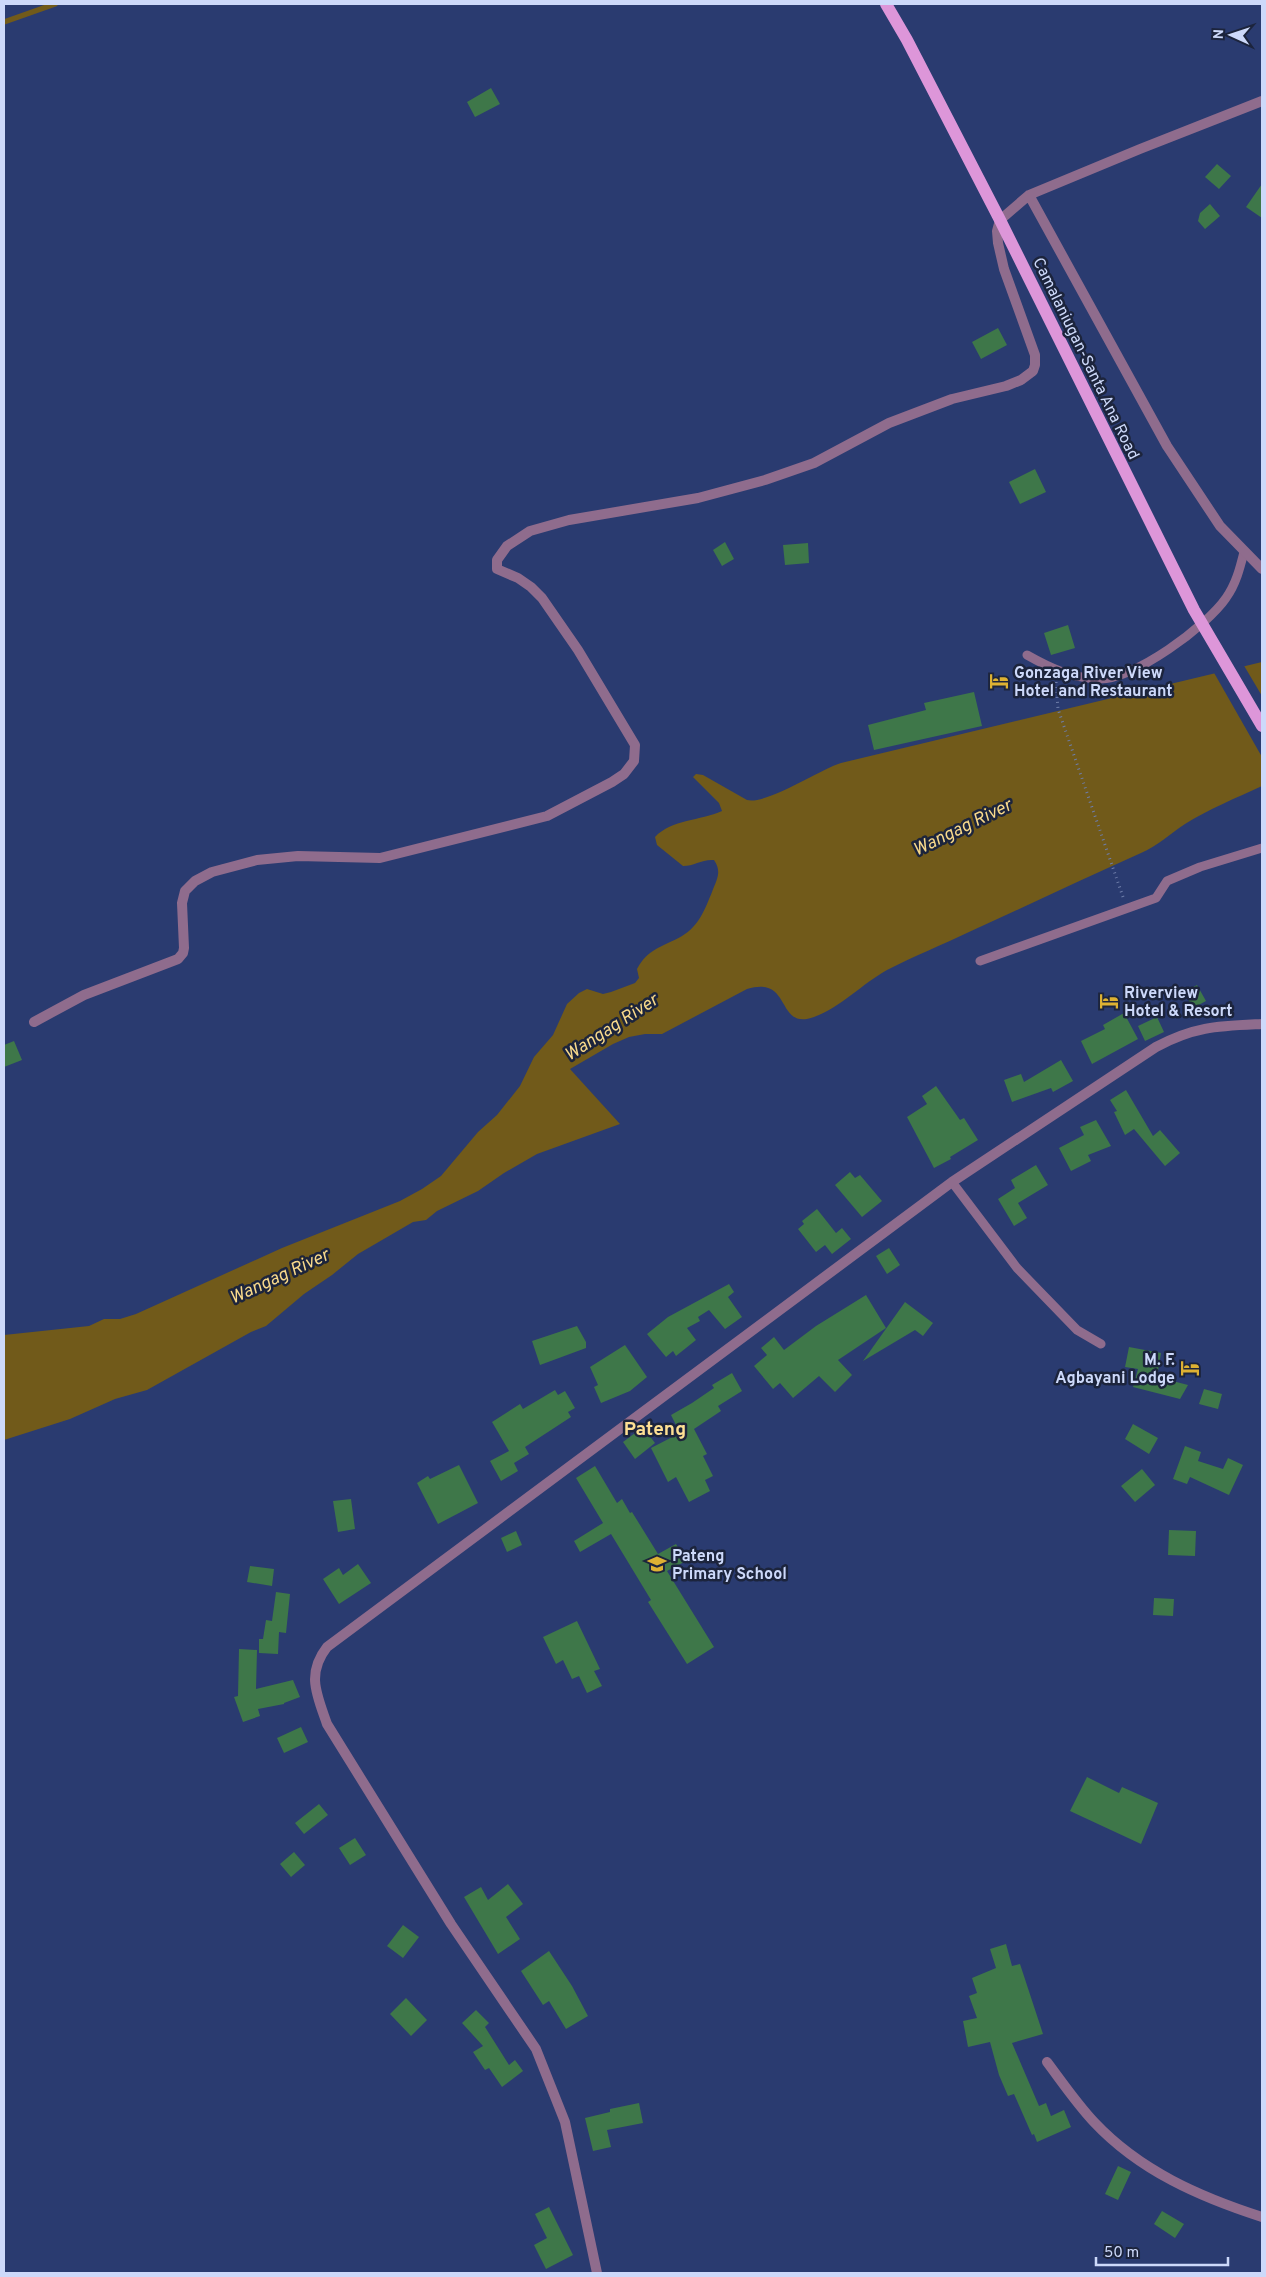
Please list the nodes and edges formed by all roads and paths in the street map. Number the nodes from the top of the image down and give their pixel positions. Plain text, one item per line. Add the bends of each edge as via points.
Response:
1 (886, 4) edge
2 (1262, 101) edge
3 (1029, 195) junction
4 (1000, 220) junction
5 (1244, 552) junction
6 (1262, 569) edge
7 (1027, 655) dead end
8 (1056, 671) junction
9 (1262, 726) edge
10 (1262, 848) edge
11 (1120, 888) dead end
12 (980, 961) dead end
13 (34, 1022) dead end
14 (1262, 1024) edge
15 (952, 1182) junction
16 (1101, 1344) dead end
17 (1047, 2062) dead end
18 (1262, 2217) edge
19 (597, 2273) edge

1 - 4 main road, Camalaniugan-Santa Ana Road
2 - 3 street
3 - 4 street
3 - 5 street via 1168,446 1220,526
4 - 9 main road, Camalaniugan-Santa Ana Road via 1194,610
4 - 13 street via 997,231 1002,260 1035,355 1035,365 1028,375 1006,386 952,399 889,422 814,462 765,480 698,498 569,520 518,537 499,555 498,569 531,587 555,615 635,745 634,761 624,774 547,816 428,847 380,858 298,856 257,860 212,872 195,880 185,891 182,903 184,948 178,959 84,995
5 - 6 street
5 - 8 lane via 1225,601 1193,632 1159,656 1125,673 1100,679
7 - 8 lane
8 - 11 path via 1058,709
10 - 12 lane via 1167,880 1156,898
14 - 15 street via 1198,1029 1176,1036
15 - 16 lane via 1017,1268 1077,1330
15 - 19 street via 327,1647 318,1658 316,1691 327,1724 452,1924 536,2049 565,2122
17 - 18 street via 1094,2122 1131,2155 1172,2181 1215,2201

